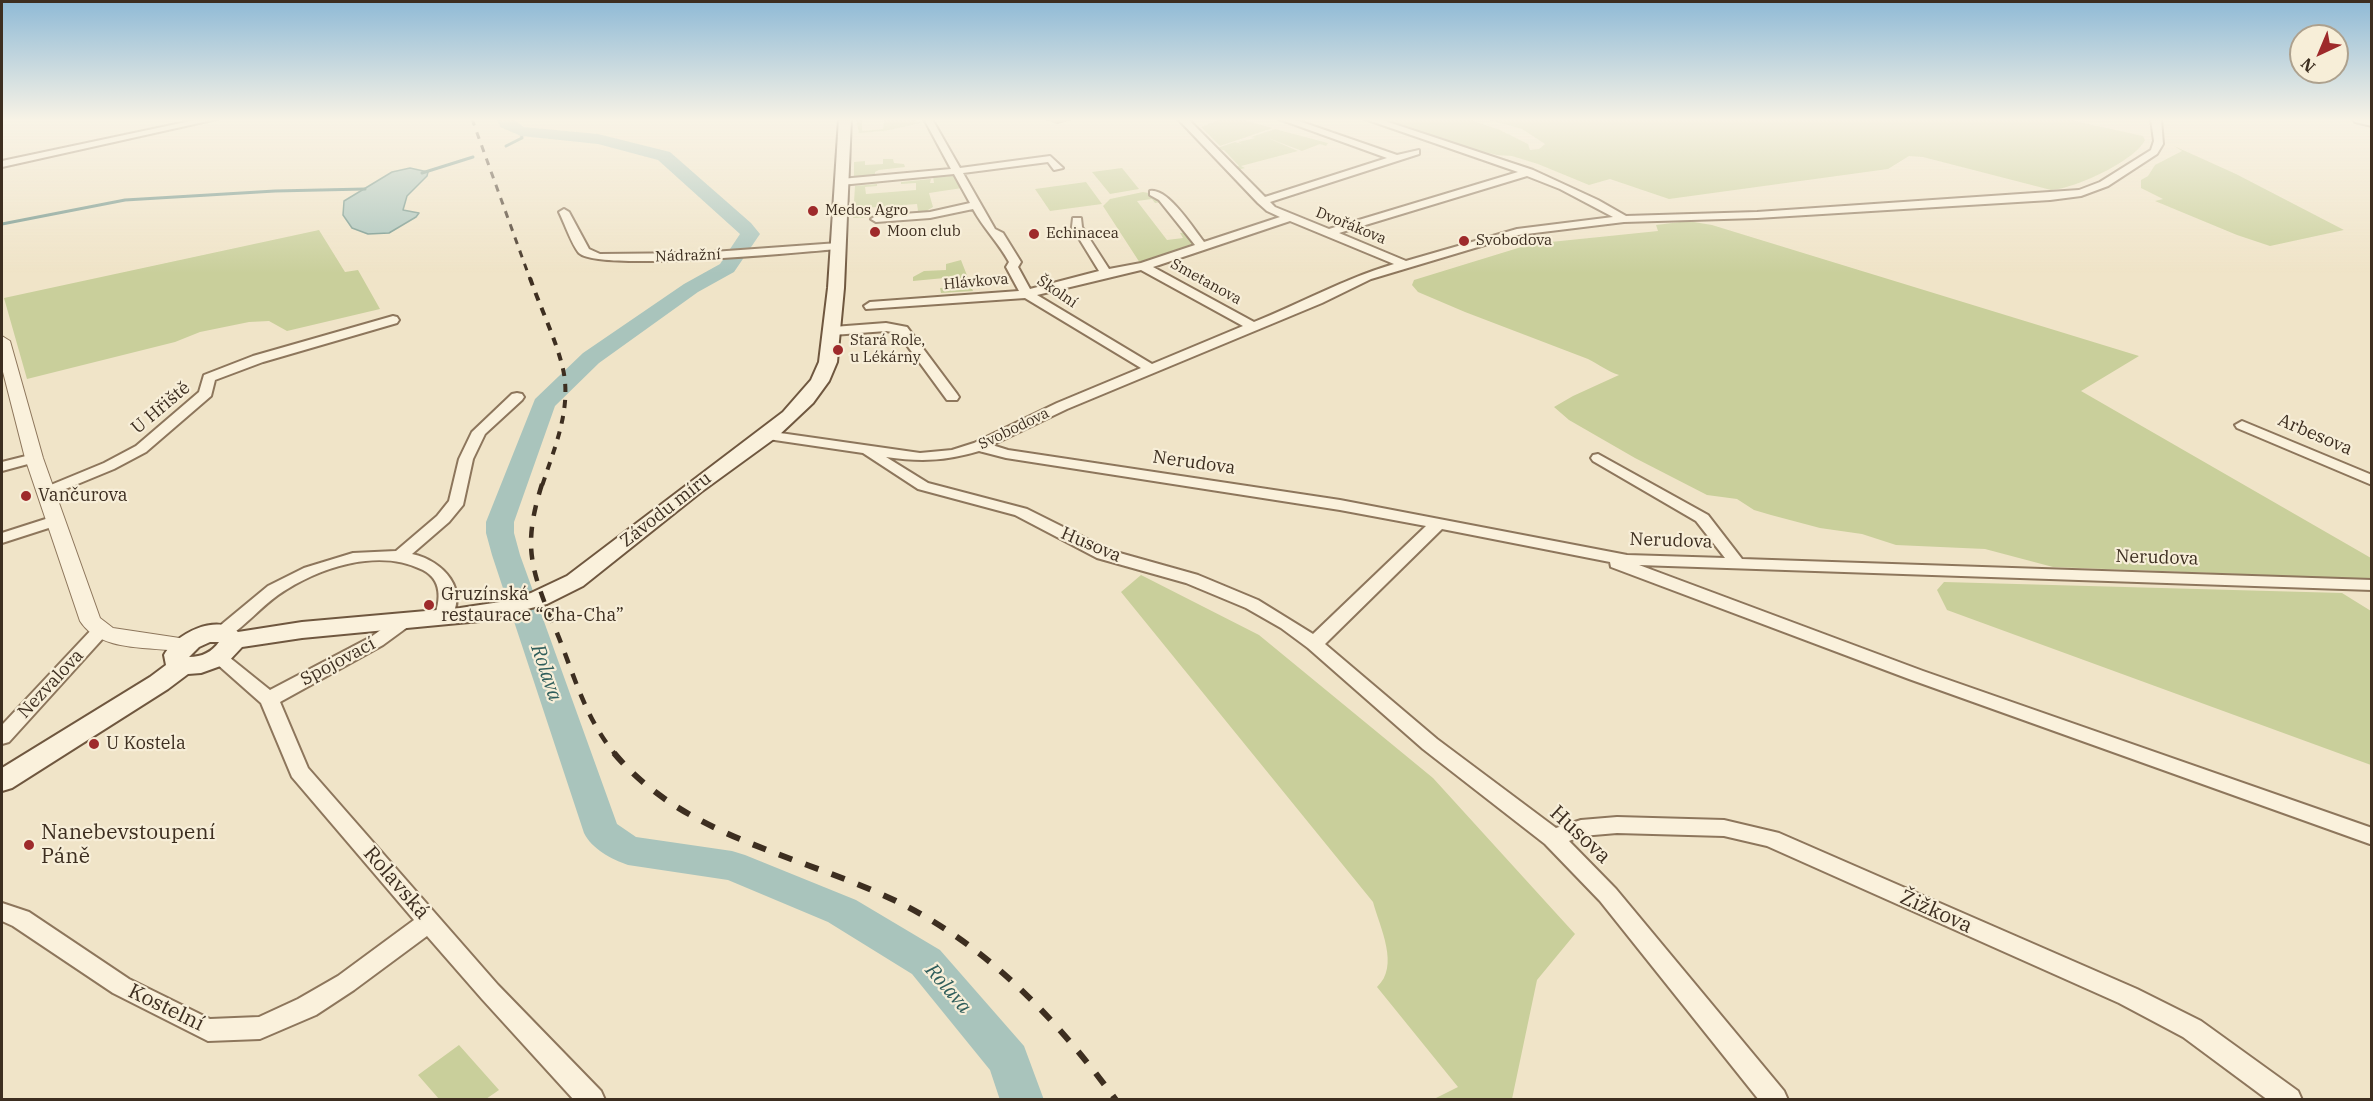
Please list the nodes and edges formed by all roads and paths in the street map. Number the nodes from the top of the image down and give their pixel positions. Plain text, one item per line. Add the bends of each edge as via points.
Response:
1 (842, 170) edge
2 (963, 170) edge
3 (1233, 170) edge
4 (1359, 170) edge
5 (1524, 170) edge
6 (2125, 170) edge
7 (958, 171) junction
8 (1529, 172) junction
9 (841, 182) junction
10 (1154, 193) dead end
11 (1262, 201) junction
12 (976, 205) junction
13 (564, 212) dead end
14 (1290, 217) junction
15 (876, 219) dead end
16 (1077, 219) dead end
17 (1624, 219) junction
18 (1328, 232) junction
19 (838, 246) junction
20 (1202, 247) junction
21 (1403, 264) junction
22 (1143, 266) junction
23 (1106, 273) junction
24 (1027, 294) junction
25 (870, 306) dead end
26 (393, 320) dead end
27 (1252, 326) junction
28 (833, 331) junction
29 (2, 341) edge
30 (1150, 368) junction
31 (517, 397) dead end
32 (952, 397) dead end
33 (2242, 425) dead end
34 (766, 435) junction
35 (979, 446) junction
36 (867, 451) junction
37 (34, 458) junction
38 (1598, 458) dead end
39 (2, 467) edge
40 (2372, 481) edge
41 (46, 492) junction
42 (55, 521) junction
43 (1437, 525) junction
44 (2, 538) edge
45 (1589, 553) junction
46 (400, 555) junction
47 (1737, 563) junction
48 (2372, 585) edge
49 (443, 618) junction
50 (404, 622) junction
51 (100, 631) junction
52 (224, 644) junction
53 (1314, 644) junction
54 (184, 655) junction
55 (269, 699) junction
56 (2, 737) edge
57 (2, 781) edge
58 (2370, 836) dead end
59 (1553, 838) junction
60 (2, 912) edge
61 (429, 922) junction
62 (592, 1100) edge
63 (1775, 1100) edge
64 (2289, 1100) edge

1 - 9 main road, Závodu míru
2 - 7 street
3 - 11 street, Dvořákova
4 - 11 street
5 - 8 street
6 - 17 street, Svobodova via 2080,193 2050,197
7 - 9 street
7 - 12 street, Školní
8 - 17 street
8 - 18 street
9 - 19 main road, Závodu míru
10 - 20 street via 1163,198
11 - 14 street, Dvořákova
12 - 15 street via 930,215
12 - 24 street, Školní via 1015,262 1012,267
13 - 19 street, Nádražní via 584,251 609,258
14 - 18 street, Dvořákova
14 - 20 street, Hlávkova
16 - 23 street via 1077,227
17 - 21 street, Svobodova via 1517,232
18 - 21 street, Dvořákova
19 - 28 main road, Závodu míru
20 - 22 street, Hlávkova
21 - 27 street, Svobodova
22 - 23 street, Hlávkova
22 - 27 street, Smetanova
23 - 24 street, Hlávkova
24 - 25 street, Hlávkova
24 - 30 street, Školní
26 - 41 street, U Hřiště via 258,359 209,378 206,393 141,449
27 - 30 street, Svobodova
28 - 32 street via 886,327 902,330
28 - 34 main road, Závodu míru via 820,383
29 - 37 street
30 - 35 street, Svobodova
31 - 46 street via 479,432 466,459 457,502
33 - 40 street, Arbesova
34 - 36 street, Svobodova
34 - 49 main road, Závodu míru via 563,589 488,612
35 - 36 street, Svobodova via 932,457
35 - 43 street, Nerudova via 1006,454 1356,507
36 - 53 street, Husova via 923,486 1021,512 1103,554 1192,579 1252,604
37 - 39 street
37 - 41 street
38 - 47 street via 1702,518
41 - 42 street
42 - 44 street
42 - 51 street via 90,621
43 - 45 street, Nerudova
43 - 53 street
45 - 47 street, Nerudova via 1627,560
45 - 58 street via 1916,675
46 - 49 street via 431,567 446,581 447,607
46 - 52 street via 364,556 295,579 274,591 235,625
47 - 48 street, Nerudova
49 - 50 main road, Závodu míru
50 - 52 main road, Závodu míru via 281,632
50 - 55 street, Spojovací via 377,641
51 - 54 street via 162,640
51 - 56 street, Nezvalova
52 - 54 main road, Závodu míru via 199,664
52 - 55 street, Rolavská
53 - 59 street, Husova via 1430,744
54 - 57 main road, Závodu míru via 159,683
55 - 61 street, Rolavská via 299,772
59 - 63 street, Husova via 1608,895
59 - 64 street, Žižkova via 1581,828 1617,825 1725,828 1772,839 2128,996 2192,1029
60 - 61 street, Kostelní via 21,919 121,986 208,1030 260,1028 307,1007
61 - 62 street, Rolavská

